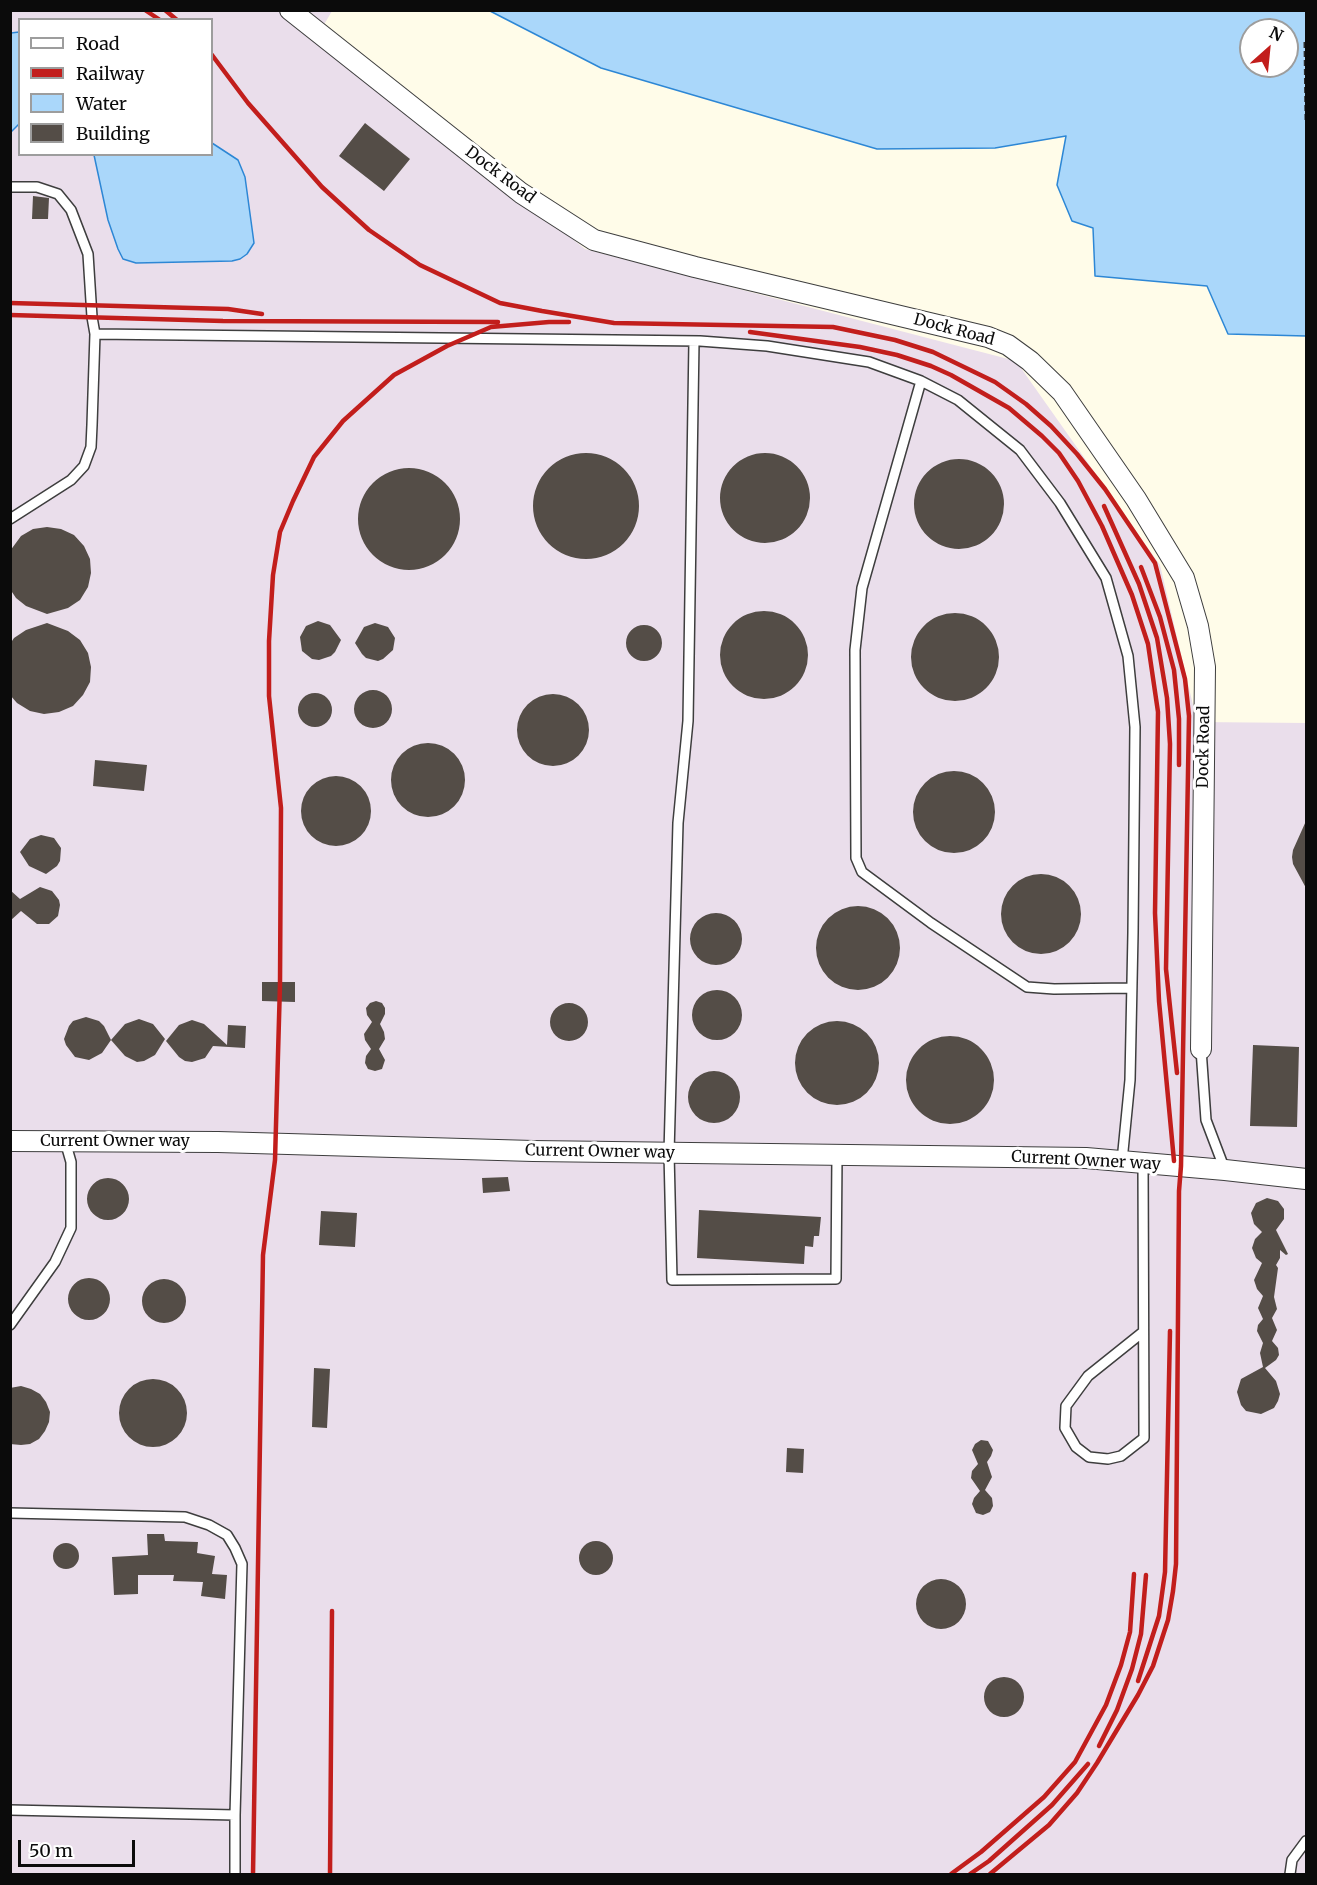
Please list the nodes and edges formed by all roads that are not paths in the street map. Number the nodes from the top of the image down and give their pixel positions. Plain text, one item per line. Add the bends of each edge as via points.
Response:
1 (290, 10) edge
2 (10, 187) edge
3 (95, 334) junction
4 (694, 341) junction
5 (921, 381) junction
6 (10, 519) edge
7 (1131, 988) junction
8 (1201, 1049) joint
9 (10, 1141) edge
10 (65, 1141) junction
11 (669, 1153) junction
12 (837, 1155) junction
13 (1122, 1161) junction
14 (1143, 1162) junction
15 (1225, 1170) junction
16 (1306, 1179) edge
17 (10, 1325) edge
18 (1143, 1332) junction
19 (10, 1513) edge
20 (10, 1810) edge
21 (235, 1815) junction
22 (1306, 1841) edge
23 (235, 1875) edge
24 (1290, 1875) edge

1 - 8 street, Dock Road via 521,193 594,240 988,337 1030,361 1062,392 1136,499 1184,578 1198,626 1205,667
2 - 3 lane via 37,187 58,194 71,210 88,254
3 - 4 lane
3 - 6 lane via 93,425 84,466 71,480
4 - 5 lane via 767,346 869,362
4 - 11 lane via 688,721 678,823
5 - 7 lane via 958,400 1020,450 1060,503 1106,578 1128,656 1135,728
5 - 7 lane via 862,588 855,650 856,858 862,872 1027,987
7 - 13 lane via 1130,1080
8 - 15 lane via 1206,1120
9 - 10 street, Current Owner way
10 - 11 street, Current Owner way
10 - 17 lane via 71,1162 71,1228 55,1262
11 - 12 street, Current Owner way
11 - 12 lane via 672,1280 836,1279
12 - 13 street, Current Owner way
13 - 14 street, Current Owner way
14 - 15 street, Current Owner way
14 - 18 lane
15 - 16 street, Current Owner way
18 - 18 lane via 1144,1438 1121,1456 1089,1457 1076,1448 1065,1428 1066,1406 1088,1376
19 - 21 lane via 185,1517 227,1535 242,1564
20 - 21 lane
21 - 23 lane
22 - 24 lane via 1292,1860

